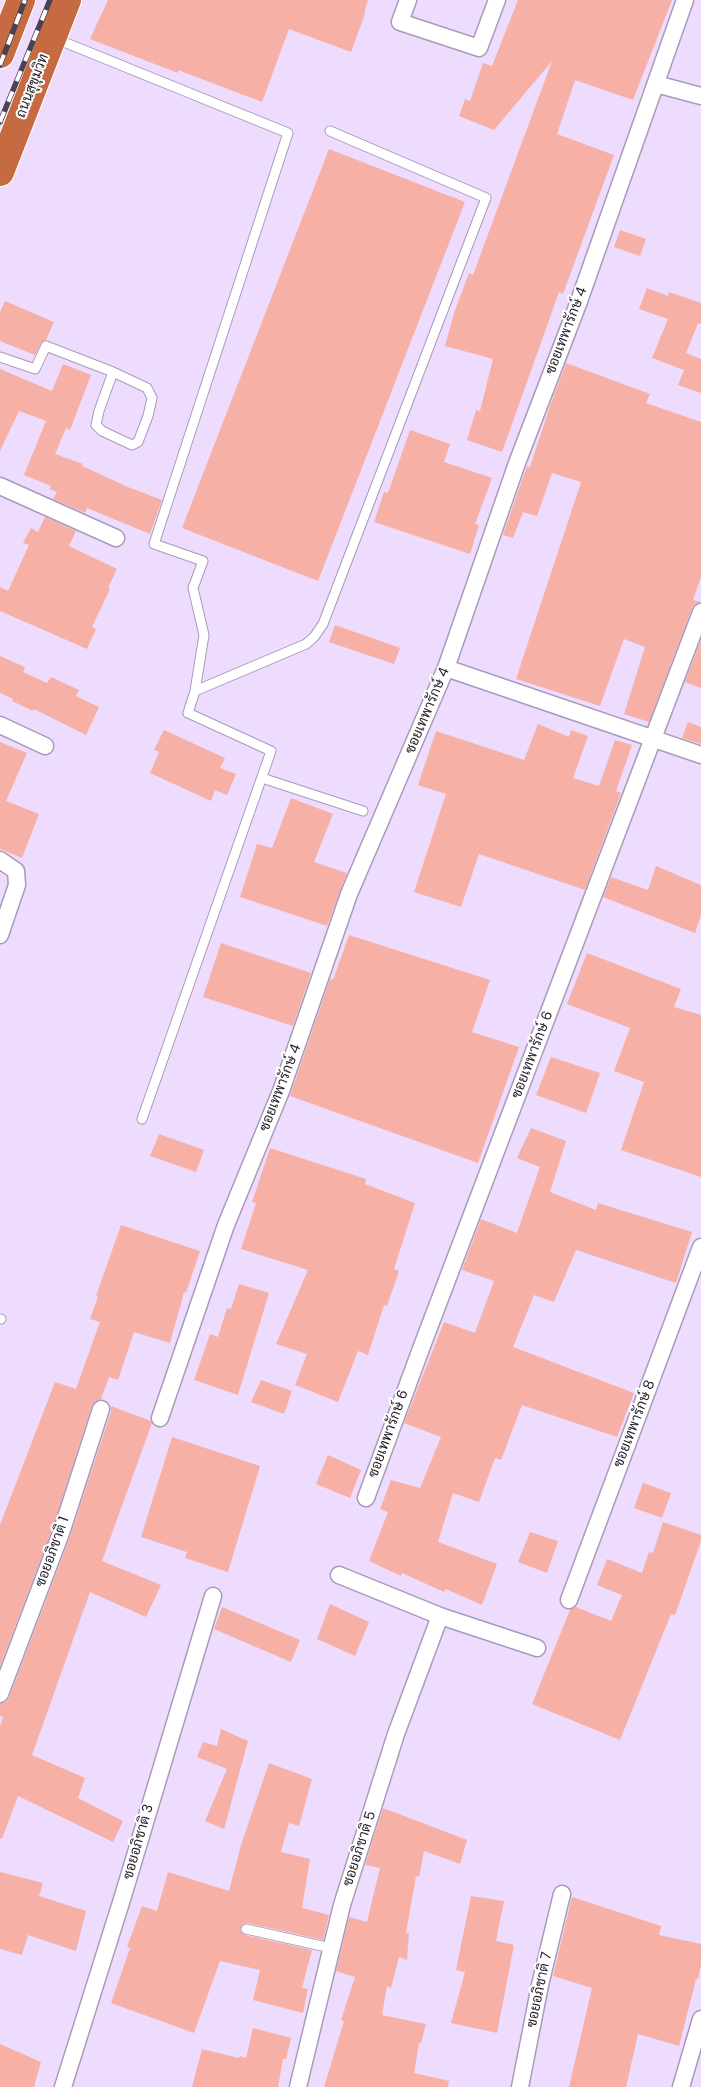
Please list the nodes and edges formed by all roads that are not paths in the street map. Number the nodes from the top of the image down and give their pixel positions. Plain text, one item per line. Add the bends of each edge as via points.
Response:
1 (21, 0) edge
2 (67, 0) edge
3 (408, 0) edge
4 (497, 0) edge
5 (685, 0) edge
6 (52, 38) junction
7 (0, 54) edge
8 (656, 84) junction
9 (701, 96) edge
10 (330, 131) dead end
11 (0, 172) edge
12 (0, 357) edge
13 (113, 372) junction
14 (0, 486) edge
15 (116, 538) dead end
16 (701, 612) edge
17 (446, 668) junction
18 (194, 691) junction
19 (0, 725) edge
20 (654, 738) junction
21 (45, 746) dead end
22 (701, 755) edge
23 (262, 778) junction
24 (363, 811) dead end
25 (0, 860) edge
26 (0, 935) edge
27 (142, 1119) dead end
28 (701, 1247) edge
29 (101, 1409) dead end
30 (160, 1418) dead end
31 (366, 1498) dead end
32 (339, 1575) dead end
33 (214, 1596) dead end
34 (569, 1600) dead end
35 (440, 1616) junction
36 (537, 1648) dead end
37 (0, 1694) edge
38 (562, 1894) dead end
39 (246, 1929) dead end
40 (331, 1948) junction
41 (701, 2019) edge
42 (63, 2087) edge
43 (298, 2087) edge
44 (520, 2087) edge
45 (681, 2087) edge

1 - 7 highway
2 - 6 highway, ถนนสุขุมวิท
3 - 4 street via 400,22 480,48
5 - 8 street, ซอยเทพารักษ์ 4
6 - 11 highway, ถนนสุขุมวิท
6 - 18 lane via 288,133 154,544 203,561 193,588 204,635
8 - 9 street
8 - 17 street, ซอยเทพารักษ์ 4 via 578,304 517,463
10 - 18 lane via 486,198 323,624 306,644
12 - 13 lane via 35,369 46,346
13 - 13 lane via 147,388 152,398 138,442 132,445 102,432 96,425
14 - 15 street
16 - 20 street, ซอยเทพารักษ์ 6
17 - 20 street
17 - 30 street, ซอยเทพารักษ์ 4 via 349,894 281,1091 226,1225
18 - 23 lane via 188,713 271,752
19 - 21 street
20 - 22 street
20 - 31 street, ซอยเทพารักษ์ 6
23 - 24 lane
23 - 27 lane
25 - 26 street via 16,871 17,885
28 - 34 street, ซอยเทพารักษ์ 8
29 - 37 street, ซอยอภิชาติ 1 via 61,1533
32 - 35 street
33 - 42 street, ซอยอภิชาติ 3
35 - 36 street
35 - 40 street, ซอยอภิชาติ 5 via 396,1734
38 - 44 street, ซอยอภิชาติ 7
39 - 40 lane
40 - 43 street, ซอยอภิชาติ 5
41 - 45 street

